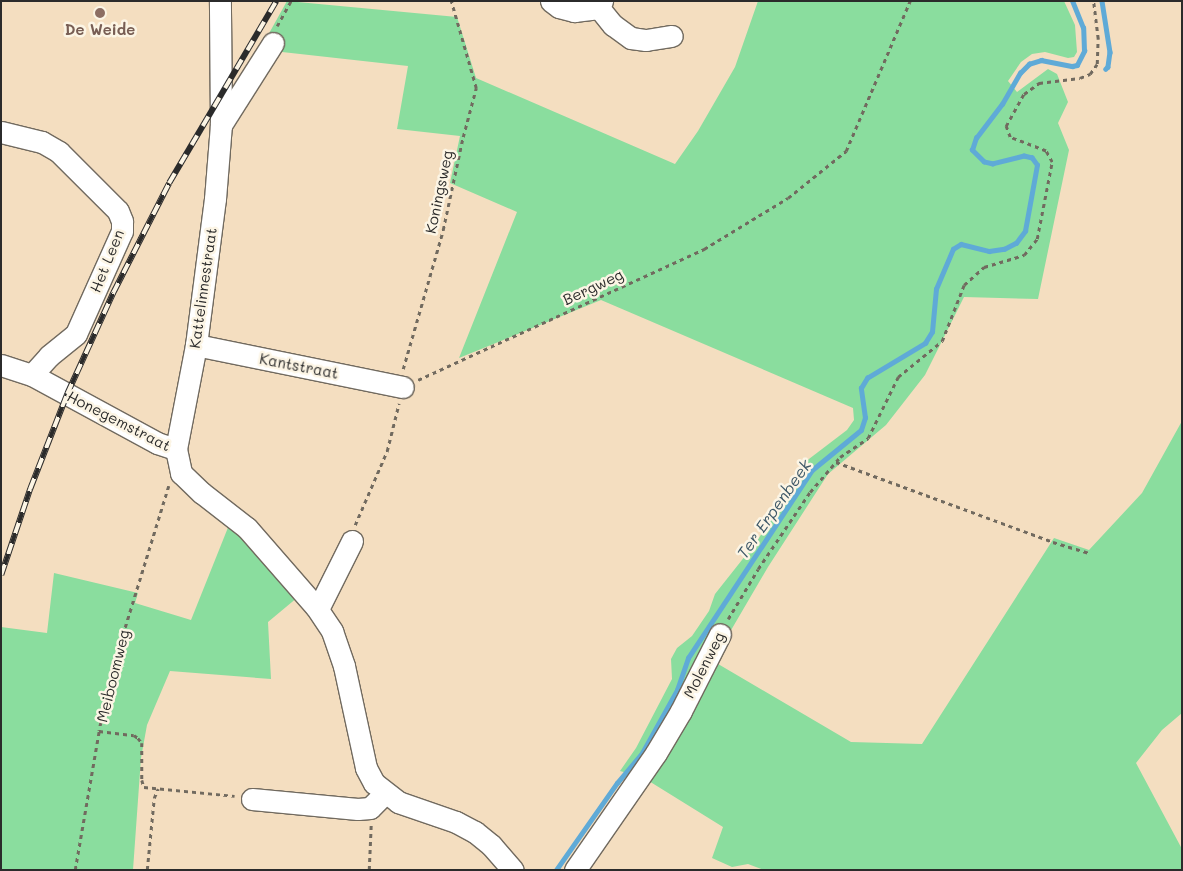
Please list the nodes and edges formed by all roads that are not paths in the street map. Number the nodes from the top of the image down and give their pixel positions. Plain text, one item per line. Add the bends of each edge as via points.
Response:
1 (220, 1) edge
2 (551, 1) edge
3 (601, 5) edge
4 (672, 36) dead end
5 (273, 42) road end
6 (221, 125) junction
7 (1, 132) edge
8 (196, 346) junction
9 (1, 366) edge
10 (32, 375) junction
11 (402, 387) road end
12 (176, 449) junction
13 (352, 534) road end
14 (318, 609) junction
15 (720, 634) road end
16 (385, 792) junction
17 (252, 799) road end
18 (512, 870) edge
19 (575, 870) edge

1 - 6 street, Kattelinnestraat
2 - 3 street via 574,11
3 - 4 street via 613,25 631,38 646,40
5 - 6 street, Kattelinnestraat
6 - 8 street, Kattelinnestraat
7 - 10 street, Het Leen via 42,142 59,152 118,211 122,221 122,231 76,334
8 - 11 street, Kantstraat
8 - 12 street, Kattelinnestraat
9 - 10 street, Honegemstraat
10 - 12 street, Honegemstraat via 148,438
12 - 14 street, Honegemstraat via 180,473 247,528
13 - 14 street
14 - 16 street via 332,631 344,666 366,768 374,783
15 - 19 street, Molenweg via 656,753
16 - 17 street via 370,808 358,809
16 - 18 street via 398,802 475,832

